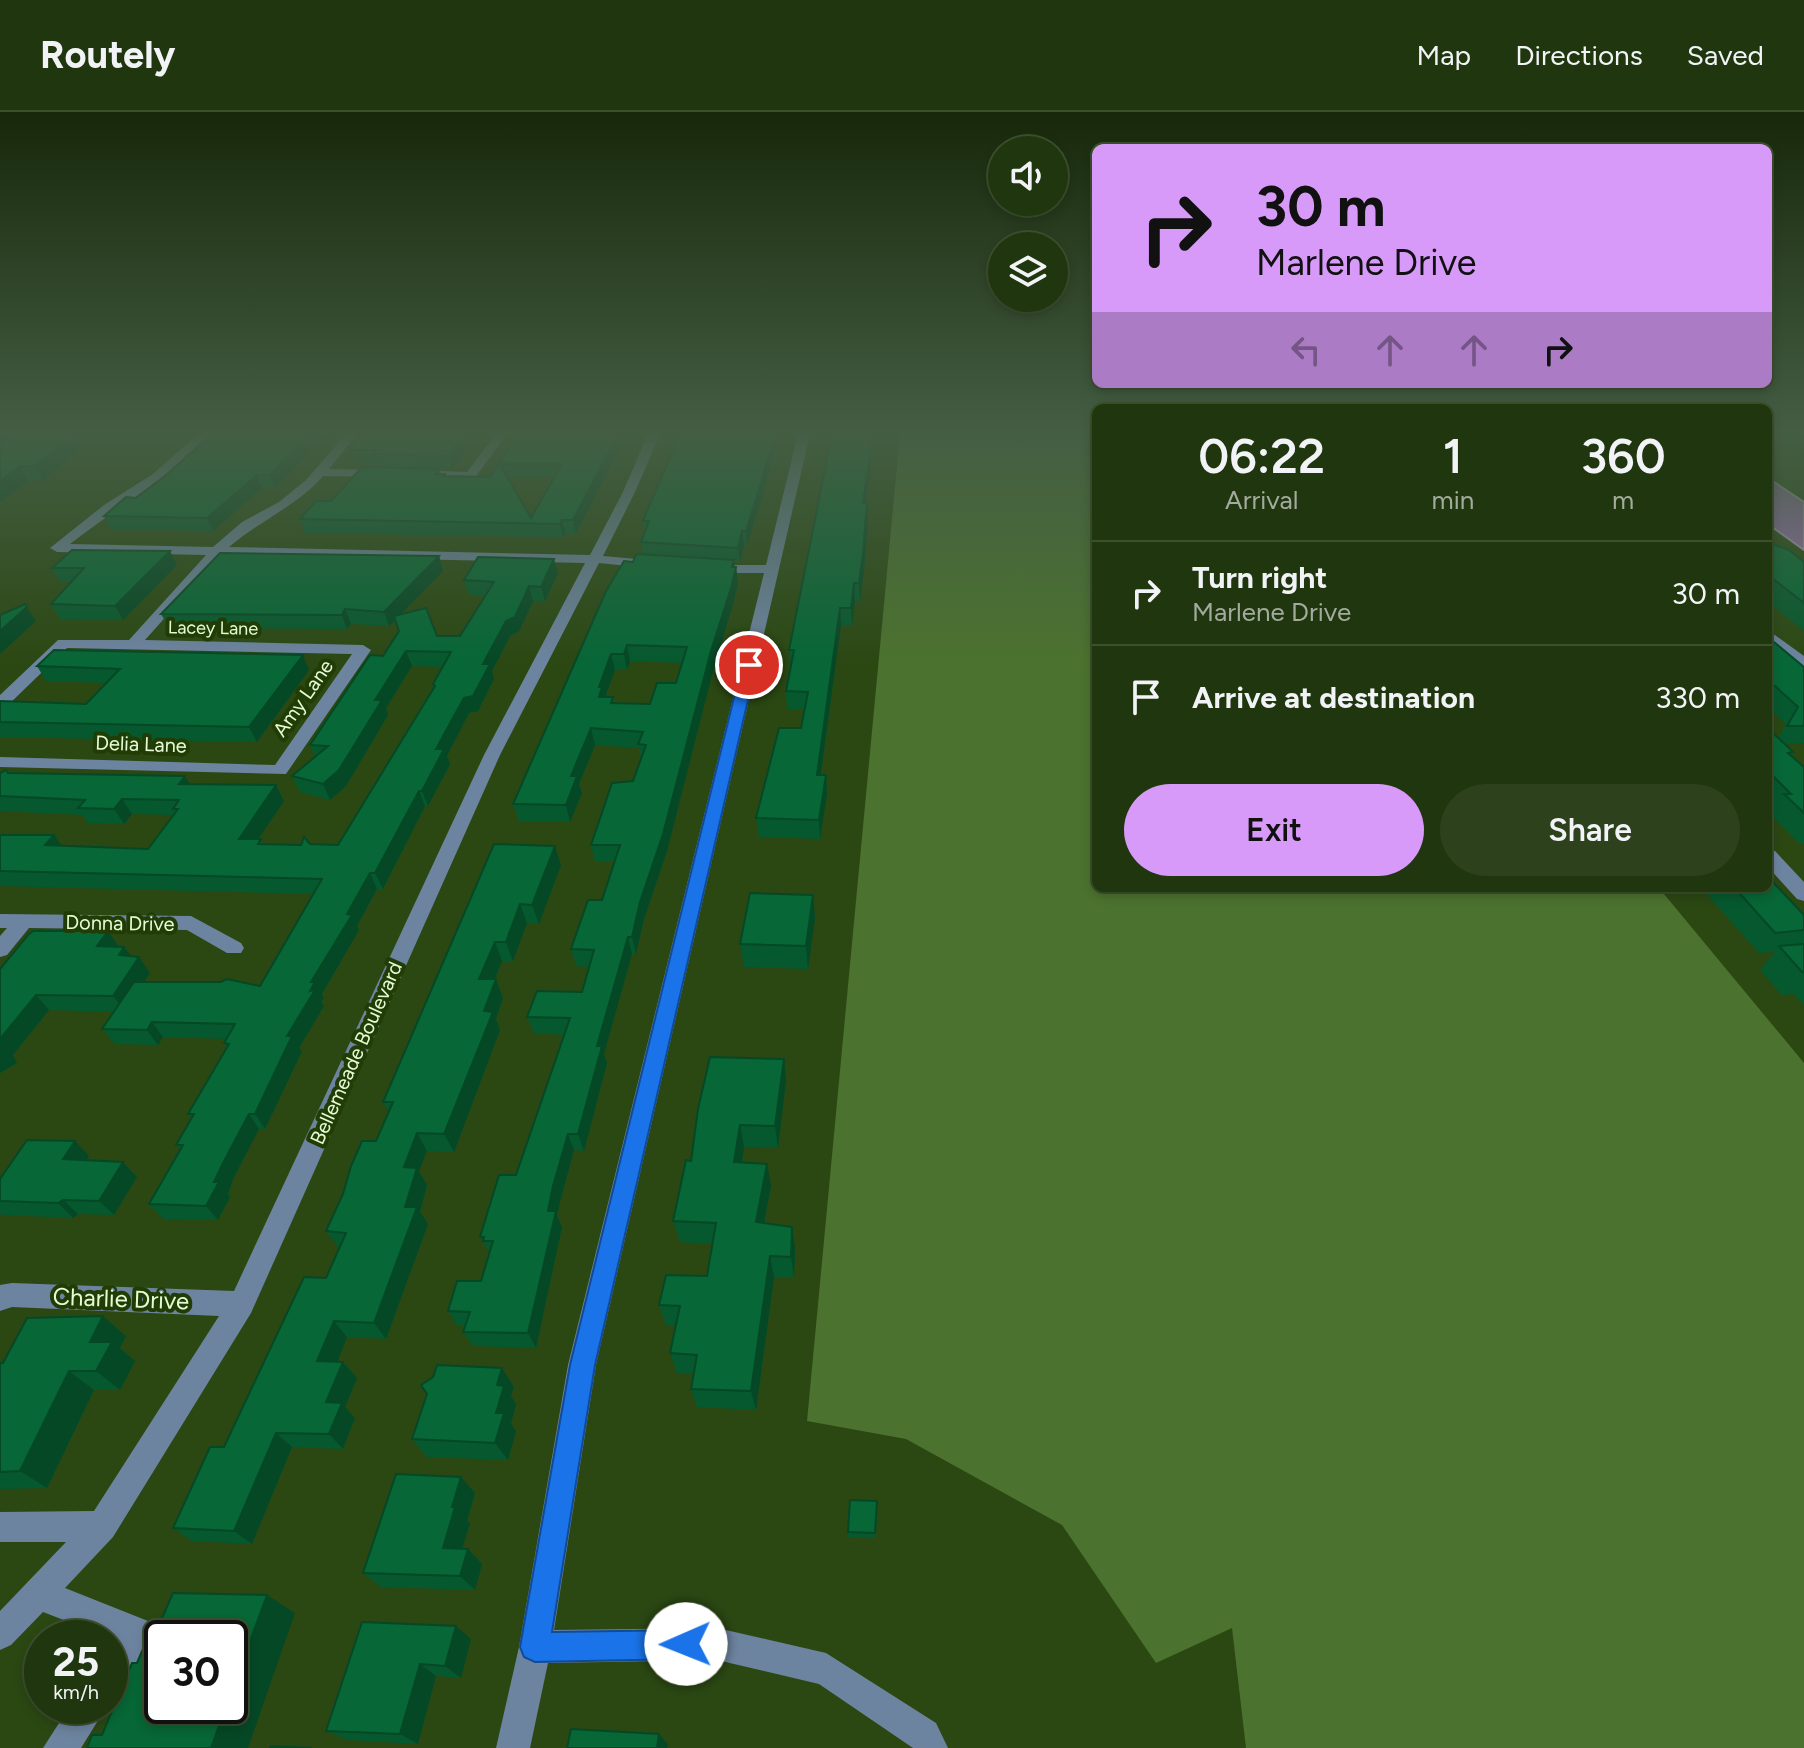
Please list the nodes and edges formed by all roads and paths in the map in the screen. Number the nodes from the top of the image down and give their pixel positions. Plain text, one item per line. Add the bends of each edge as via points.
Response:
1 (105, 510) edge
2 (273, 510) edge
3 (620, 510) edge
4 (786, 510) edge
5 (218, 550) junction
6 (595, 559) junction
7 (668, 565) edge
8 (696, 568) edge
9 (772, 569) junction
10 (1772, 637) edge
11 (132, 646) junction
12 (363, 650) joint
13 (1804, 664) edge
14 (0, 704) edge
15 (0, 762) edge
16 (280, 770) joint
17 (1772, 859) edge
18 (1804, 894) edge
19 (0, 921) edge
20 (23, 922) junction
21 (234, 948) dead end
22 (0, 950) edge
23 (0, 1298) edge
24 (242, 1304) junction
25 (102, 1526) junction
26 (0, 1527) edge
27 (38, 1594) junction
28 (106, 1620) edge
29 (128, 1629) edge
30 (0, 1634) edge
31 (535, 1647) junction
32 (128, 1654) edge
33 (77, 1724) edge
34 (60, 1748) edge
35 (513, 1748) edge
36 (931, 1748) edge

1 - 5 street via 57,548
2 - 5 street
3 - 6 street, Bellemeade Boulevard
4 - 9 street
5 - 6 street
5 - 11 street
6 - 7 street
6 - 24 street, Bellemeade Boulevard via 492,755
8 - 9 street
9 - 31 street via 582,1365
10 - 13 street
11 - 12 street, Lacey Lane
11 - 14 street, Lacey Lane via 63,643
12 - 16 street, Amy Lane
15 - 16 street, Delia Lane
17 - 18 street
19 - 20 street, Donna Drive
20 - 21 street, Donna Drive via 191,923
20 - 22 street
23 - 24 street, Charlie Drive
24 - 25 street, Bellemeade Boulevard
25 - 26 street
25 - 27 street, Bellemeade Boulevard
27 - 28 street
27 - 30 street, Bellemeade Boulevard
29 - 32 street via 142,1634
31 - 35 street
31 - 36 street via 717,1644 826,1669 924,1735
33 - 34 street

